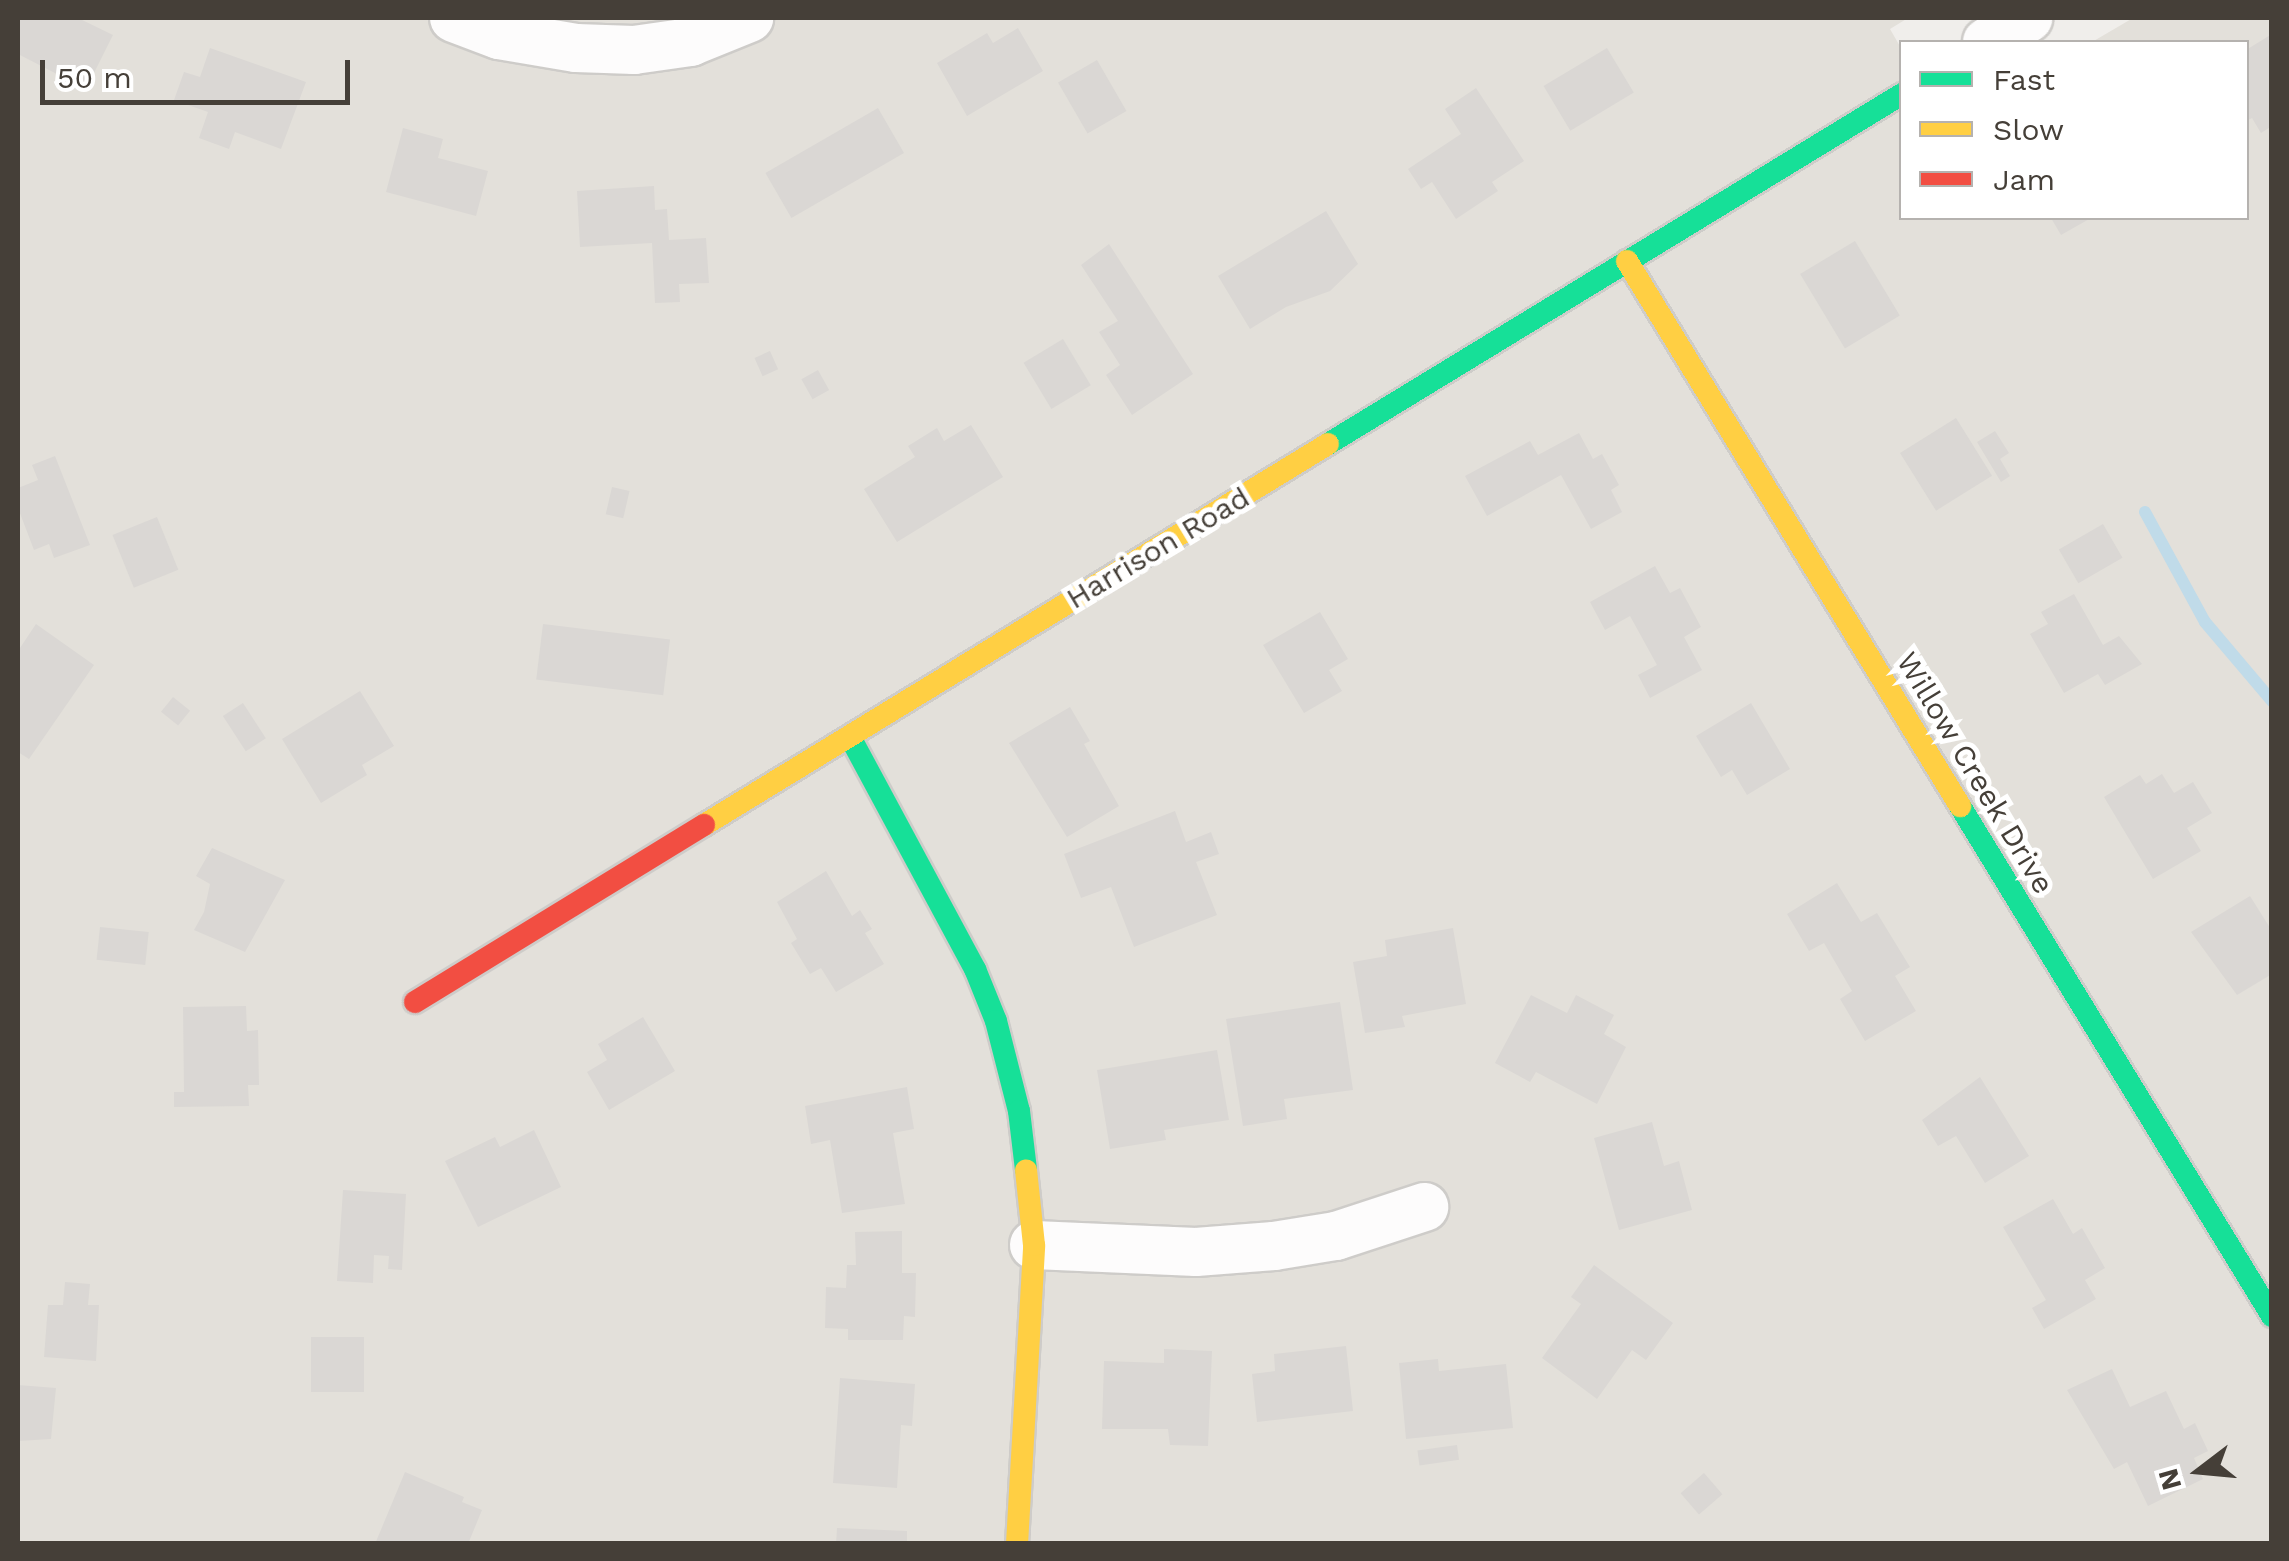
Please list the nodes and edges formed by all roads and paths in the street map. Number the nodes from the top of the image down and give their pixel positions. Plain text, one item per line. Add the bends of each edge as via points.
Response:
1 (454, 18) edge
2 (750, 18) edge
3 (2028, 18) edge
4 (1990, 40) edge
5 (1899, 96) edge
6 (1628, 261) junction
7 (850, 736) junction
8 (415, 1002) dead end
9 (1424, 1207) dead end
10 (1034, 1245) junction
11 (2272, 1316) edge
12 (1017, 1544) edge

1 - 2 street via 518,38 634,50 690,42
3 - 4 street
5 - 6 street, Harrison Road
6 - 7 street, Harrison Road
6 - 11 street, Willow Creek Drive
7 - 8 street, Harrison Road
7 - 10 street via 944,905 996,1022 1019,1111
9 - 10 street via 1336,1236 1274,1246 1196,1252
10 - 12 street

